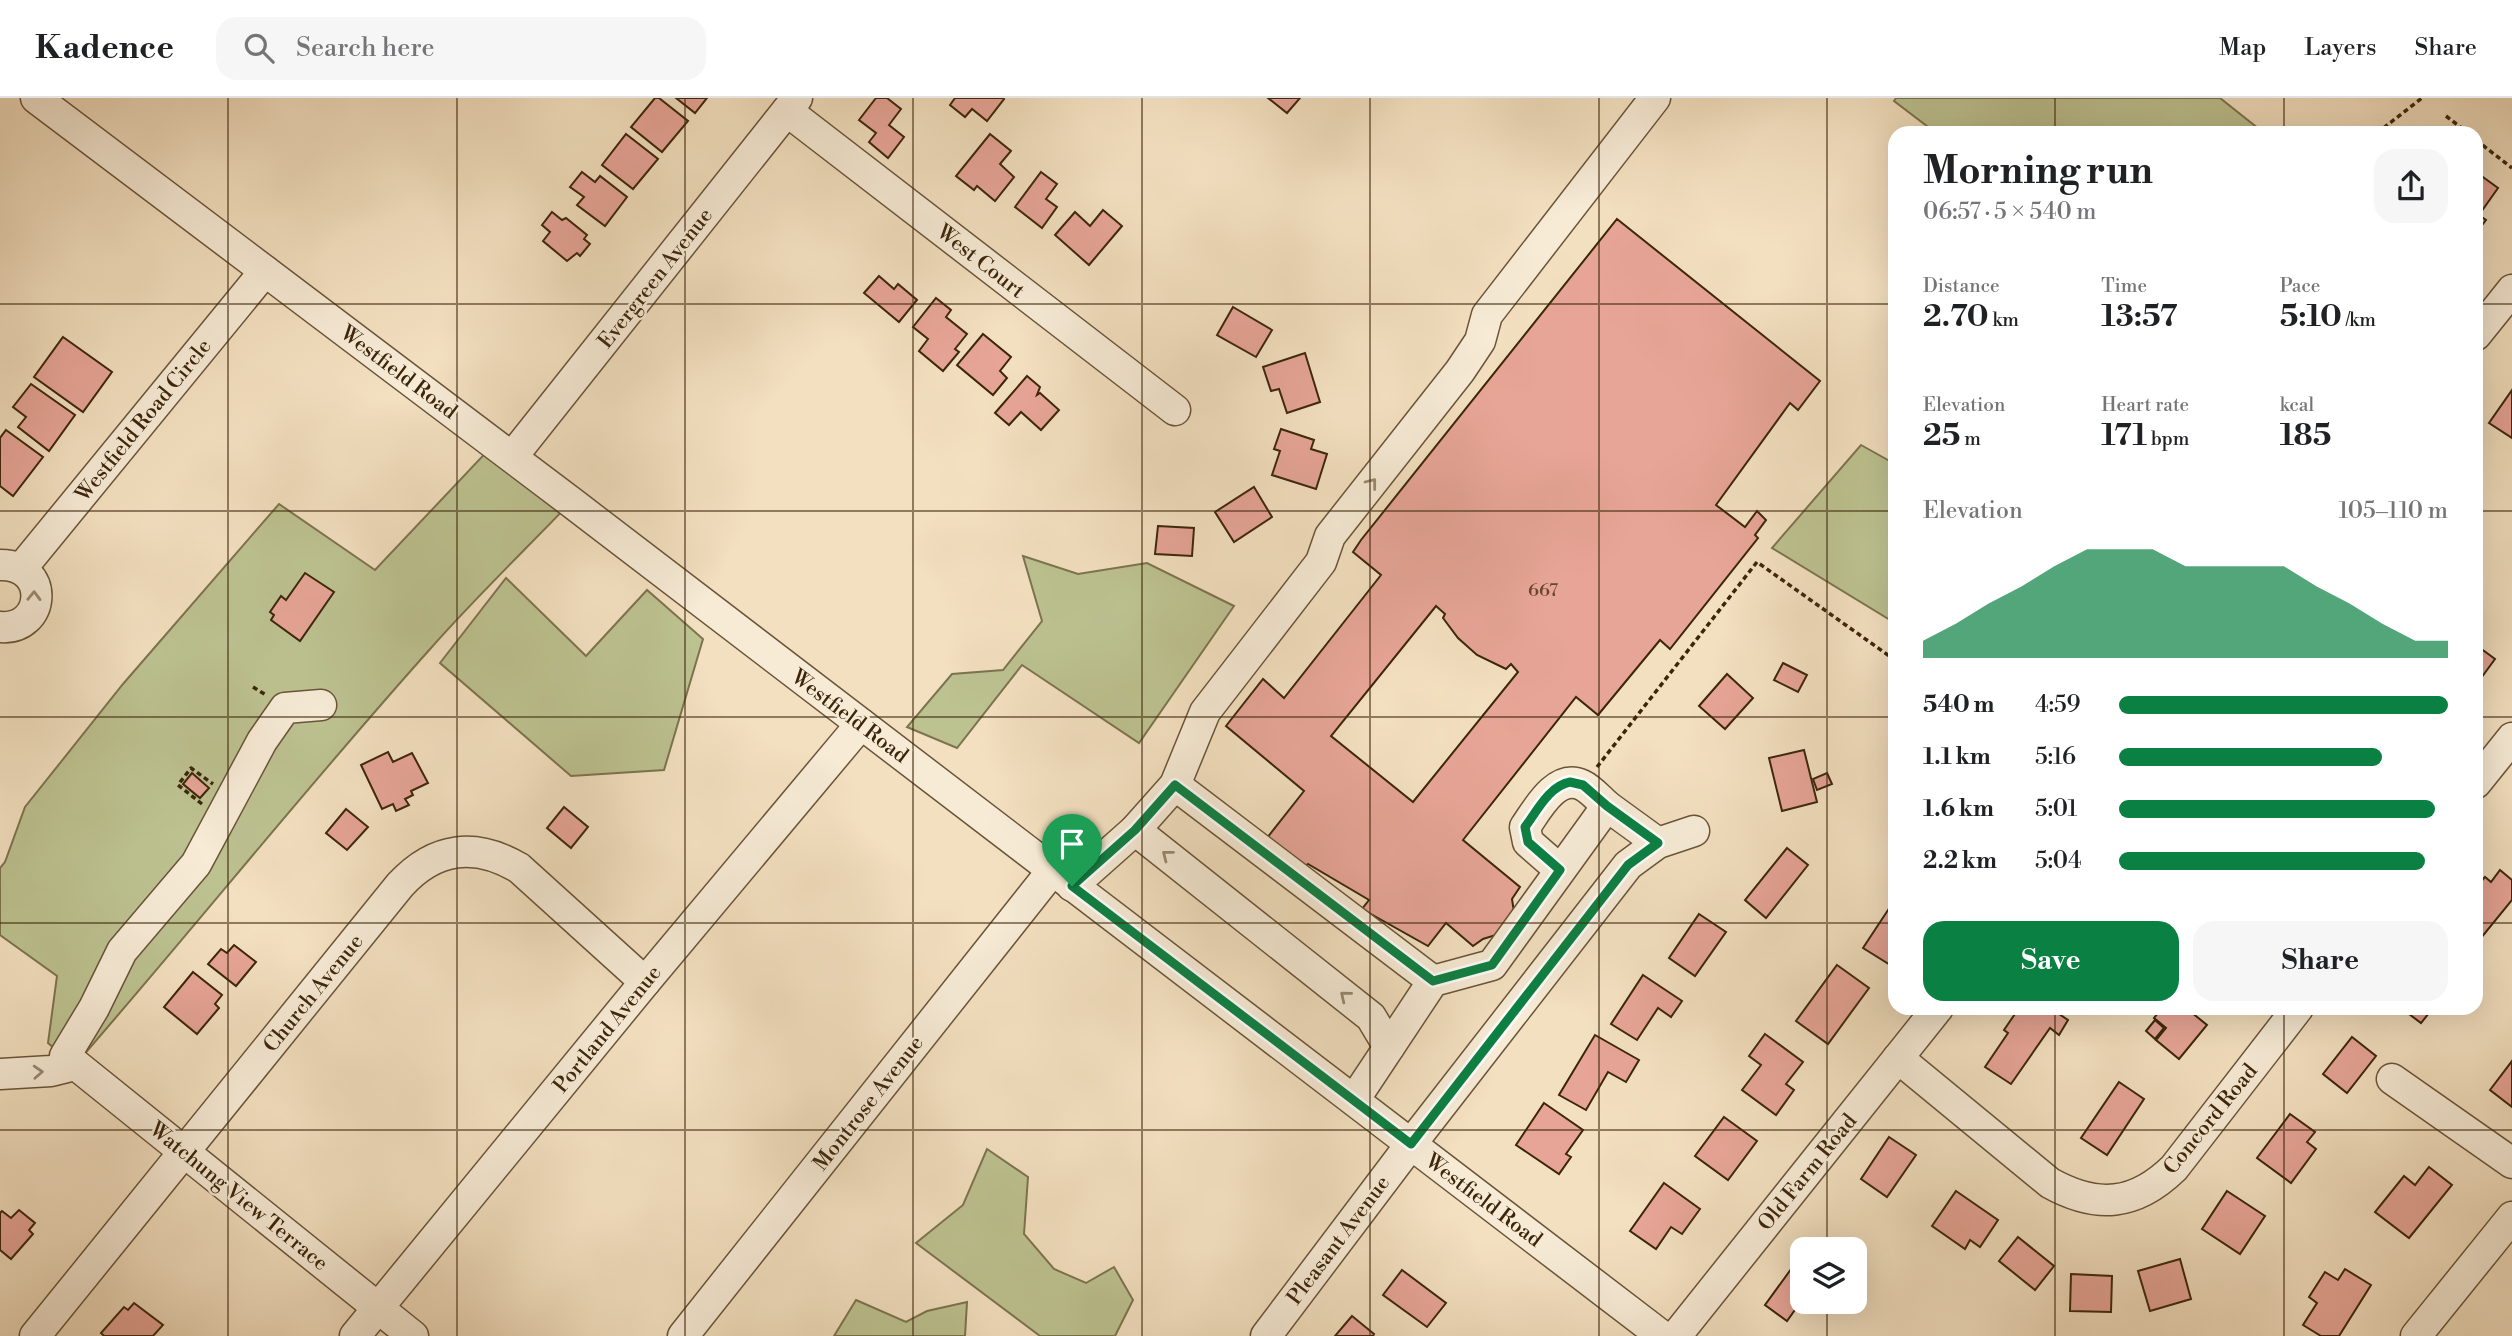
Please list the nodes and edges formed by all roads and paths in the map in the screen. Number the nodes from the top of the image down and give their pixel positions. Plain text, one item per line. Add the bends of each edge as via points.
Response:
1 (36, 98) edge
2 (1655, 98) edge
3 (2422, 98) edge
4 (792, 105) edge
5 (2446, 116) dead end
6 (2386, 126) edge
7 (2459, 126) edge
8 (2483, 145) edge
9 (2512, 168) edge
10 (265, 271) junction
11 (2512, 290) edge
12 (2483, 326) edge
13 (1174, 410) dead end
14 (512, 457) junction
15 (10, 567) edge
16 (0, 627) edge
17 (1888, 655) edge
18 (321, 705) dead end
19 (861, 724) junction
20 (2512, 738) edge
21 (2483, 774) edge
22 (1175, 785) junction
23 (1583, 785) junction
24 (218, 788) dead end
25 (210, 796) dead end
26 (1607, 806) junction
27 (1135, 830) junction
28 (1694, 831) dead end
29 (1658, 843) junction
30 (1560, 870) junction
31 (1062, 878) junction
32 (1433, 981) junction
33 (645, 982) junction
34 (1932, 1015) edge
35 (2293, 1015) edge
36 (1389, 1047) junction
37 (1898, 1058) junction
38 (70, 1060) junction
39 (0, 1074) edge
40 (2392, 1079) dead end
41 (1354, 1100) junction
42 (1411, 1144) junction
43 (184, 1152) junction
44 (2512, 1163) edge
45 (2512, 1217) edge
46 (378, 1308) junction
47 (35, 1336) edge
48 (355, 1336) edge
49 (413, 1336) edge
50 (683, 1336) edge
51 (1266, 1336) edge
52 (1662, 1336) edge
53 (1676, 1336) edge
54 (2416, 1336) edge

1 - 10 street, Westfield Road
22 -> 2 street, Montrose Avenue via 1205,712 1321,562 1330,536 1460,371 1480,341 1487,315
3 - 6 path
4 - 13 street, West Court
4 - 14 street, Evergreen Avenue
5 - 7 path
8 - 9 path
10 - 14 street, Westfield Road
10 - 15 street, Westfield Road Circle
11 - 12 street
14 - 19 street, Westfield Road
16 -> 15 street, Westfield Road Circle via 16,626 36,604 35,584
17 - 23 path via 1757,562
18 - 38 street via 285,708 262,741 196,864 122,951
19 - 31 street, Westfield Road
19 - 33 street, Portland Avenue
20 - 21 street
22 - 27 street, Montrose Avenue
22 - 32 street
23 - 26 street
23 - 30 street via 1562,784 1547,796 1525,827 1528,842
24 - 25 path via 191,768 178,785 203,805
26 - 29 street
26 - 30 street
27 - 31 street, Montrose Avenue
36 -> 27 street via 1371,1017
28 - 29 street, Pleasant Avenue
29 - 42 street, Pleasant Avenue via 1628,865
30 - 32 street via 1492,965
31 - 41 street, Westfield Road
31 - 50 street, Montrose Avenue
32 - 36 street
33 - 43 street, Church Avenue via 519,868 478,852 443,855 426,862 400,885
33 - 46 street, Portland Avenue
34 - 37 street, Old Farm Road
35 - 37 street, Concord Road via 2174,1168 2144,1191 2108,1201 2070,1194 2050,1183
36 - 41 street
37 - 53 street, Old Farm Road
39 -> 38 street via 51,1071
38 - 43 street, Watchung View Terrace
40 - 44 street
41 - 42 street, Westfield Road
42 - 51 street, Pleasant Avenue
42 - 52 street, Westfield Road
43 - 46 street, Watchung View Terrace
43 - 47 street, Church Avenue
45 - 54 street
46 - 48 street, Portland Avenue
46 - 49 street, Watchung View Terrace

